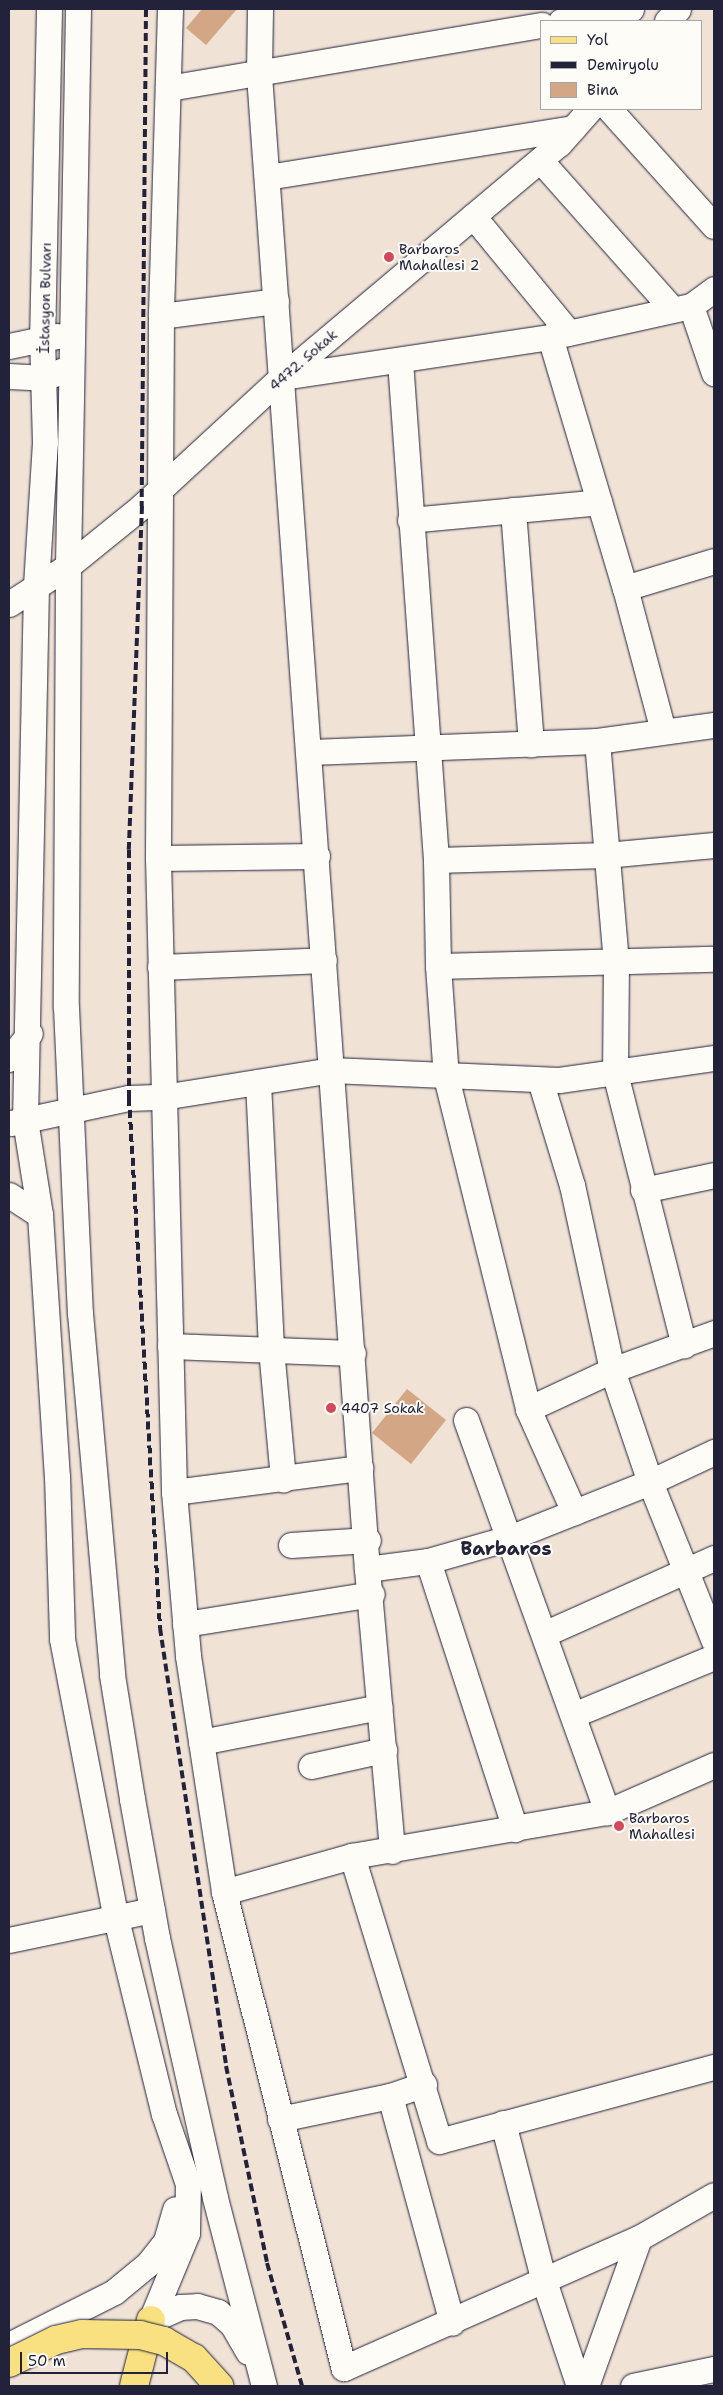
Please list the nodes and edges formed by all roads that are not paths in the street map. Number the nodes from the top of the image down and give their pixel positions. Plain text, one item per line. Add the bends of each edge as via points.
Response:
1 (49, 9) edge
2 (78, 9) edge
3 (170, 9) edge
4 (260, 9) edge
5 (631, 9) edge
6 (678, 9) edge
7 (566, 20) edge
8 (668, 20) edge
9 (540, 25) edge
10 (260, 75) junction
11 (168, 88) junction
12 (589, 110) edge
13 (610, 110) edge
14 (572, 128) junction
15 (540, 160) junction
16 (267, 177) junction
17 (473, 216) junction
18 (714, 226) edge
19 (45, 282) junction
20 (714, 289) edge
21 (276, 301) junction
22 (682, 308) junction
23 (161, 316) junction
24 (560, 335) junction
25 (42, 336) junction
26 (9, 345) edge
27 (73, 350) junction
28 (400, 361) junction
29 (714, 373) edge
30 (9, 376) edge
31 (282, 377) junction
32 (45, 378) junction
33 (9, 382) edge
34 (45, 442) junction
35 (160, 489) junction
36 (599, 502) junction
37 (513, 510) junction
38 (410, 520) junction
39 (714, 561) edge
40 (68, 566) junction
41 (36, 586) junction
42 (625, 588) junction
43 (9, 604) edge
44 (714, 725) edge
45 (663, 731) junction
46 (598, 741) junction
47 (531, 744) junction
48 (427, 750) junction
49 (310, 752) junction
50 (714, 845) edge
51 (606, 855) junction
52 (317, 856) junction
53 (158, 858) junction
54 (436, 860) junction
55 (714, 959) edge
56 (324, 960) junction
57 (616, 961) junction
58 (438, 966) junction
59 (160, 967) junction
60 (30, 1033) junction
61 (714, 1058) edge
62 (9, 1059) edge
63 (331, 1070) junction
64 (615, 1073) junction
65 (446, 1077) junction
66 (540, 1080) junction
67 (258, 1082) junction
68 (163, 1097) junction
69 (71, 1118) junction
70 (17, 1130) edge
71 (714, 1175) edge
72 (643, 1190) junction
73 (9, 1195) edge
74 (40, 1215) junction
75 (714, 1333) edge
76 (684, 1345) junction
77 (170, 1346) junction
78 (271, 1349) junction
79 (353, 1353) junction
80 (612, 1370) junction
81 (528, 1409) junction
82 (466, 1420) dead end
83 (714, 1452) edge
84 (360, 1468) junction
85 (283, 1479) junction
86 (650, 1482) junction
87 (174, 1492) junction
88 (574, 1512) junction
89 (509, 1538) junction
90 (368, 1540) junction
91 (291, 1545) dead end
92 (714, 1558) edge
93 (428, 1561) junction
94 (367, 1569) junction
95 (686, 1571) junction
96 (372, 1594) junction
97 (185, 1624) junction
98 (544, 1634) junction
99 (714, 1641) edge
100 (714, 1657) edge
101 (380, 1707) junction
102 (573, 1715) junction
103 (201, 1742) junction
104 (384, 1750) junction
105 (311, 1766) dead end
106 (714, 1766) edge
107 (607, 1812) junction
108 (515, 1829) junction
109 (392, 1852) junction
110 (352, 1856) junction
111 (224, 1892) junction
112 (152, 1910) junction
113 (116, 1918) junction
114 (9, 1940) edge
115 (714, 2067) edge
116 (424, 2084) junction
117 (390, 2096) junction
118 (164, 2114) junction
119 (280, 2119) junction
120 (503, 2123) junction
121 (714, 2195) edge
122 (639, 2238) junction
123 (544, 2281) junction
124 (151, 2320) junction
125 (452, 2323) junction
126 (9, 2345) edge
127 (9, 2362) edge
128 (714, 2369) edge
129 (263, 2382) edge
130 (134, 2386) edge
131 (219, 2386) edge
132 (579, 2386) edge
133 (586, 2386) edge
134 (633, 2386) edge

1 - 19 street, İstasyon Bulvarı
2 - 27 street, İstasyon Bulvarı
3 - 11 street
4 - 10 street
5 - 7 street
6 - 8 street
9 - 10 street
10 - 11 street
10 - 16 street
11 - 23 street
12 - 14 street, 4472. Sokak
13 - 18 street
14 - 15 street, 4472. Sokak
14 - 16 street
15 - 17 street, 4472. Sokak
15 - 22 street
16 - 21 street
17 - 24 street
17 - 31 street, 4472. Sokak
19 - 25 street, İstasyon Bulvarı
19 - 26 street via 16,338
20 - 22 street
21 - 23 street
21 - 31 street
22 - 24 street
22 - 29 street
23 - 35 street
24 - 28 street
24 - 36 street
25 - 26 street
25 - 27 street via 67,339
25 - 32 street, İstasyon Bulvarı
27 - 32 street via 64,370
27 - 40 street, İstasyon Bulvarı
28 - 31 street
28 - 38 street
30 - 32 street
31 - 35 street, 4472. Sokak
31 - 49 street
32 - 34 street, İstasyon Bulvarı
33 - 34 street via 24,389 32,401
34 - 41 street, İstasyon Bulvarı
35 - 40 street, 4472. Sokak
35 - 53 street
36 - 37 street
36 - 42 street
37 - 38 street
37 - 47 street
38 - 48 street
39 - 42 street
40 - 41 street, 4472. Sokak
40 - 69 street, İstasyon Bulvarı via 66,1007
41 - 43 street, 4472. Sokak
41 - 60 street, İstasyon Bulvarı
42 - 45 street
44 - 45 street
45 - 46 street
46 - 47 street
46 - 51 street
47 - 48 street
48 - 49 street
48 - 54 street
49 - 52 street
50 - 51 street
51 - 54 street
51 - 57 street
52 - 53 street
52 - 56 street
53 - 59 street
54 - 58 street
55 - 57 street
56 - 59 street
56 - 63 street
57 - 58 street
57 - 64 street
58 - 65 street
59 - 68 street
60 - 62 street
60 - 70 street, İstasyon Bulvarı
61 - 64 street
63 - 65 street
63 - 67 street
63 - 79 street
64 - 66 street
64 - 72 street
65 - 66 street
65 - 81 street
66 - 80 street via 572,1185
67 - 68 street
67 - 78 street
68 - 69 street via 130,1111
68 - 77 street
69 - 70 street
69 - 112 street, İstasyon Bulvarı via 80,1313 112,1674
70 - 74 street, İstasyon Bulvarı
71 - 72 street
72 - 76 street
73 - 74 street
74 - 113 street, İstasyon Bulvarı via 57,1476 62,1639
75 - 76 street
76 - 80 street
77 - 78 street
77 - 87 street
78 - 79 street
78 - 85 street
79 - 84 street
80 - 81 street
80 - 86 street
81 - 88 street
82 - 89 street
83 - 86 street
84 - 85 street
84 - 90 street
85 - 87 street
86 - 88 street
86 - 95 street
87 - 97 street
88 - 89 street
89 - 93 street
89 - 98 street
90 - 91 street
90 - 94 street
92 - 95 street
93 - 94 street
93 - 108 street
94 - 96 street
95 - 98 street
95 - 99 street
96 - 97 street
96 - 101 street
97 - 103 street
98 - 102 street
100 - 102 street
101 - 103 street
101 - 104 street
102 - 107 street
103 - 111 street
104 - 105 street
104 - 109 street
106 - 107 street
107 - 108 street
108 - 109 street
109 - 110 street
110 - 111 street
110 - 116 street
111 - 119 street
112 - 113 street
112 - 129 street, İstasyon Bulvarı via 215,2198
113 - 114 street
113 - 118 street, İstasyon Bulvarı
115 - 120 street
116 - 117 street
116 - 120 street via 439,2141
117 - 119 street
117 - 125 street
118 - 124 street via 188,2184 190,2211 180,2251
118 - 126 street via 175,2214 166,2241 148,2264 114,2292
119 - 125 street via 344,2368
120 - 123 street
121 - 122 street
122 - 123 street
122 - 133 street
123 - 125 street
123 - 132 street
124 - 129 street via 180,2307 197,2306 218,2312 232,2324
124 - 130 main road
127 - 131 main road, bridge via 56,2340 82,2334 140,2335 164,2341 194,2358
128 - 134 street

